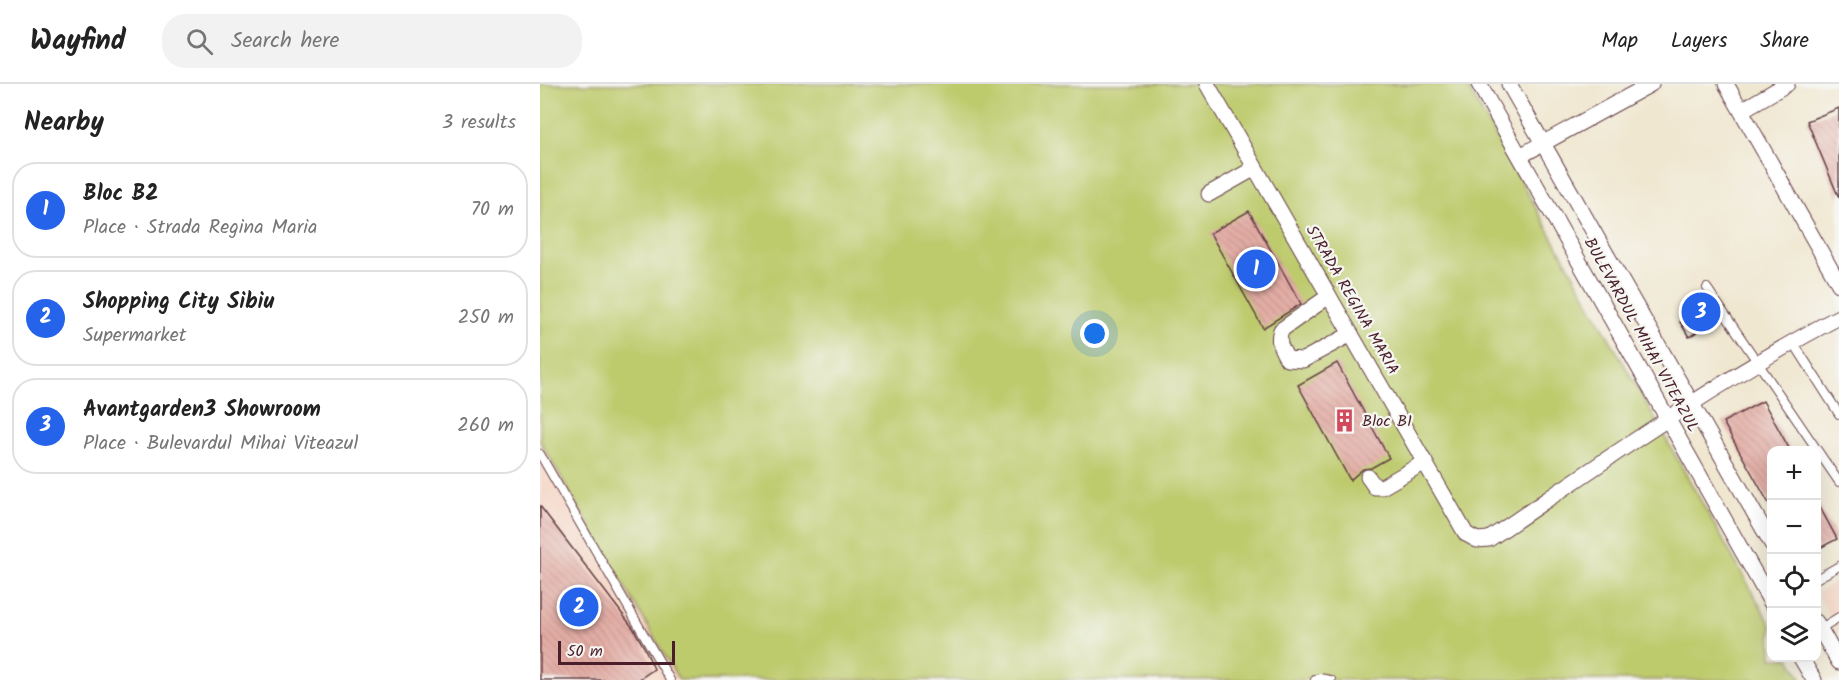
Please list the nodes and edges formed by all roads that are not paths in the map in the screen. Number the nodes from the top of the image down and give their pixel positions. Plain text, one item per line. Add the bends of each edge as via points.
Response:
1 (1207, 84) edge
2 (1479, 84) edge
3 (1509, 84) edge
4 (1651, 84) edge
5 (1726, 84) edge
6 (1786, 84) edge
7 (1742, 110) junction
8 (1543, 143) junction
9 (1520, 156) junction
10 (1255, 168) junction
11 (1209, 194) dead end
12 (1839, 285) edge
13 (1707, 288) dead end
14 (1329, 296) junction
15 (1839, 316) edge
16 (1351, 334) junction
17 (1793, 341) junction
18 (1758, 363) junction
19 (1692, 404) junction
20 (1839, 414) edge
21 (1668, 419) junction
22 (540, 454) edge
23 (1425, 462) junction
24 (1368, 477) dead end
25 (1839, 482) edge
26 (1767, 535) edge
27 (1839, 566) edge
28 (1821, 576) edge
29 (1767, 595) edge
30 (1839, 617) edge
31 (1821, 626) edge
32 (1821, 633) edge
33 (1804, 662) edge
34 (1839, 662) edge
35 (666, 678) edge
36 (1315, 680) edge
37 (1331, 680) edge
38 (1814, 680) edge

1 - 10 street, STRADA REGINA MARIA
2 - 9 street, BULEVARDUL MIHAI VITEAZUL
3 - 8 street, BULEVARDUL MIHAI VITEAZUL
4 - 8 street
5 - 7 street
6 - 7 street
7 - 12 street
8 - 9 street
8 - 19 street, BULEVARDUL MIHAI VITEAZUL
9 - 21 street, BULEVARDUL MIHAI VITEAZUL
10 - 11 street
10 - 14 street, STRADA REGINA MARIA
13 - 18 lane
14 - 16 street, STRADA REGINA MARIA
14 - 16 street via 1281,330 1281,348 1287,358 1303,360
15 - 17 street
16 - 23 street, STRADA REGINA MARIA
17 - 18 street
17 - 20 lane
18 - 19 street
18 - 25 lane
19 - 21 street
19 - 26 street, BULEVARDUL MIHAI VITEAZUL
21 - 23 street, STRADA REGINA MARIA via 1489,539 1477,540 1466,534
21 - 29 street, BULEVARDUL MIHAI VITEAZUL
22 - 35 lane
23 - 24 street via 1382,487 1375,487
27 - 28 lane
30 - 31 lane
32 - 34 street
33 - 38 street
36 - 37 lane

